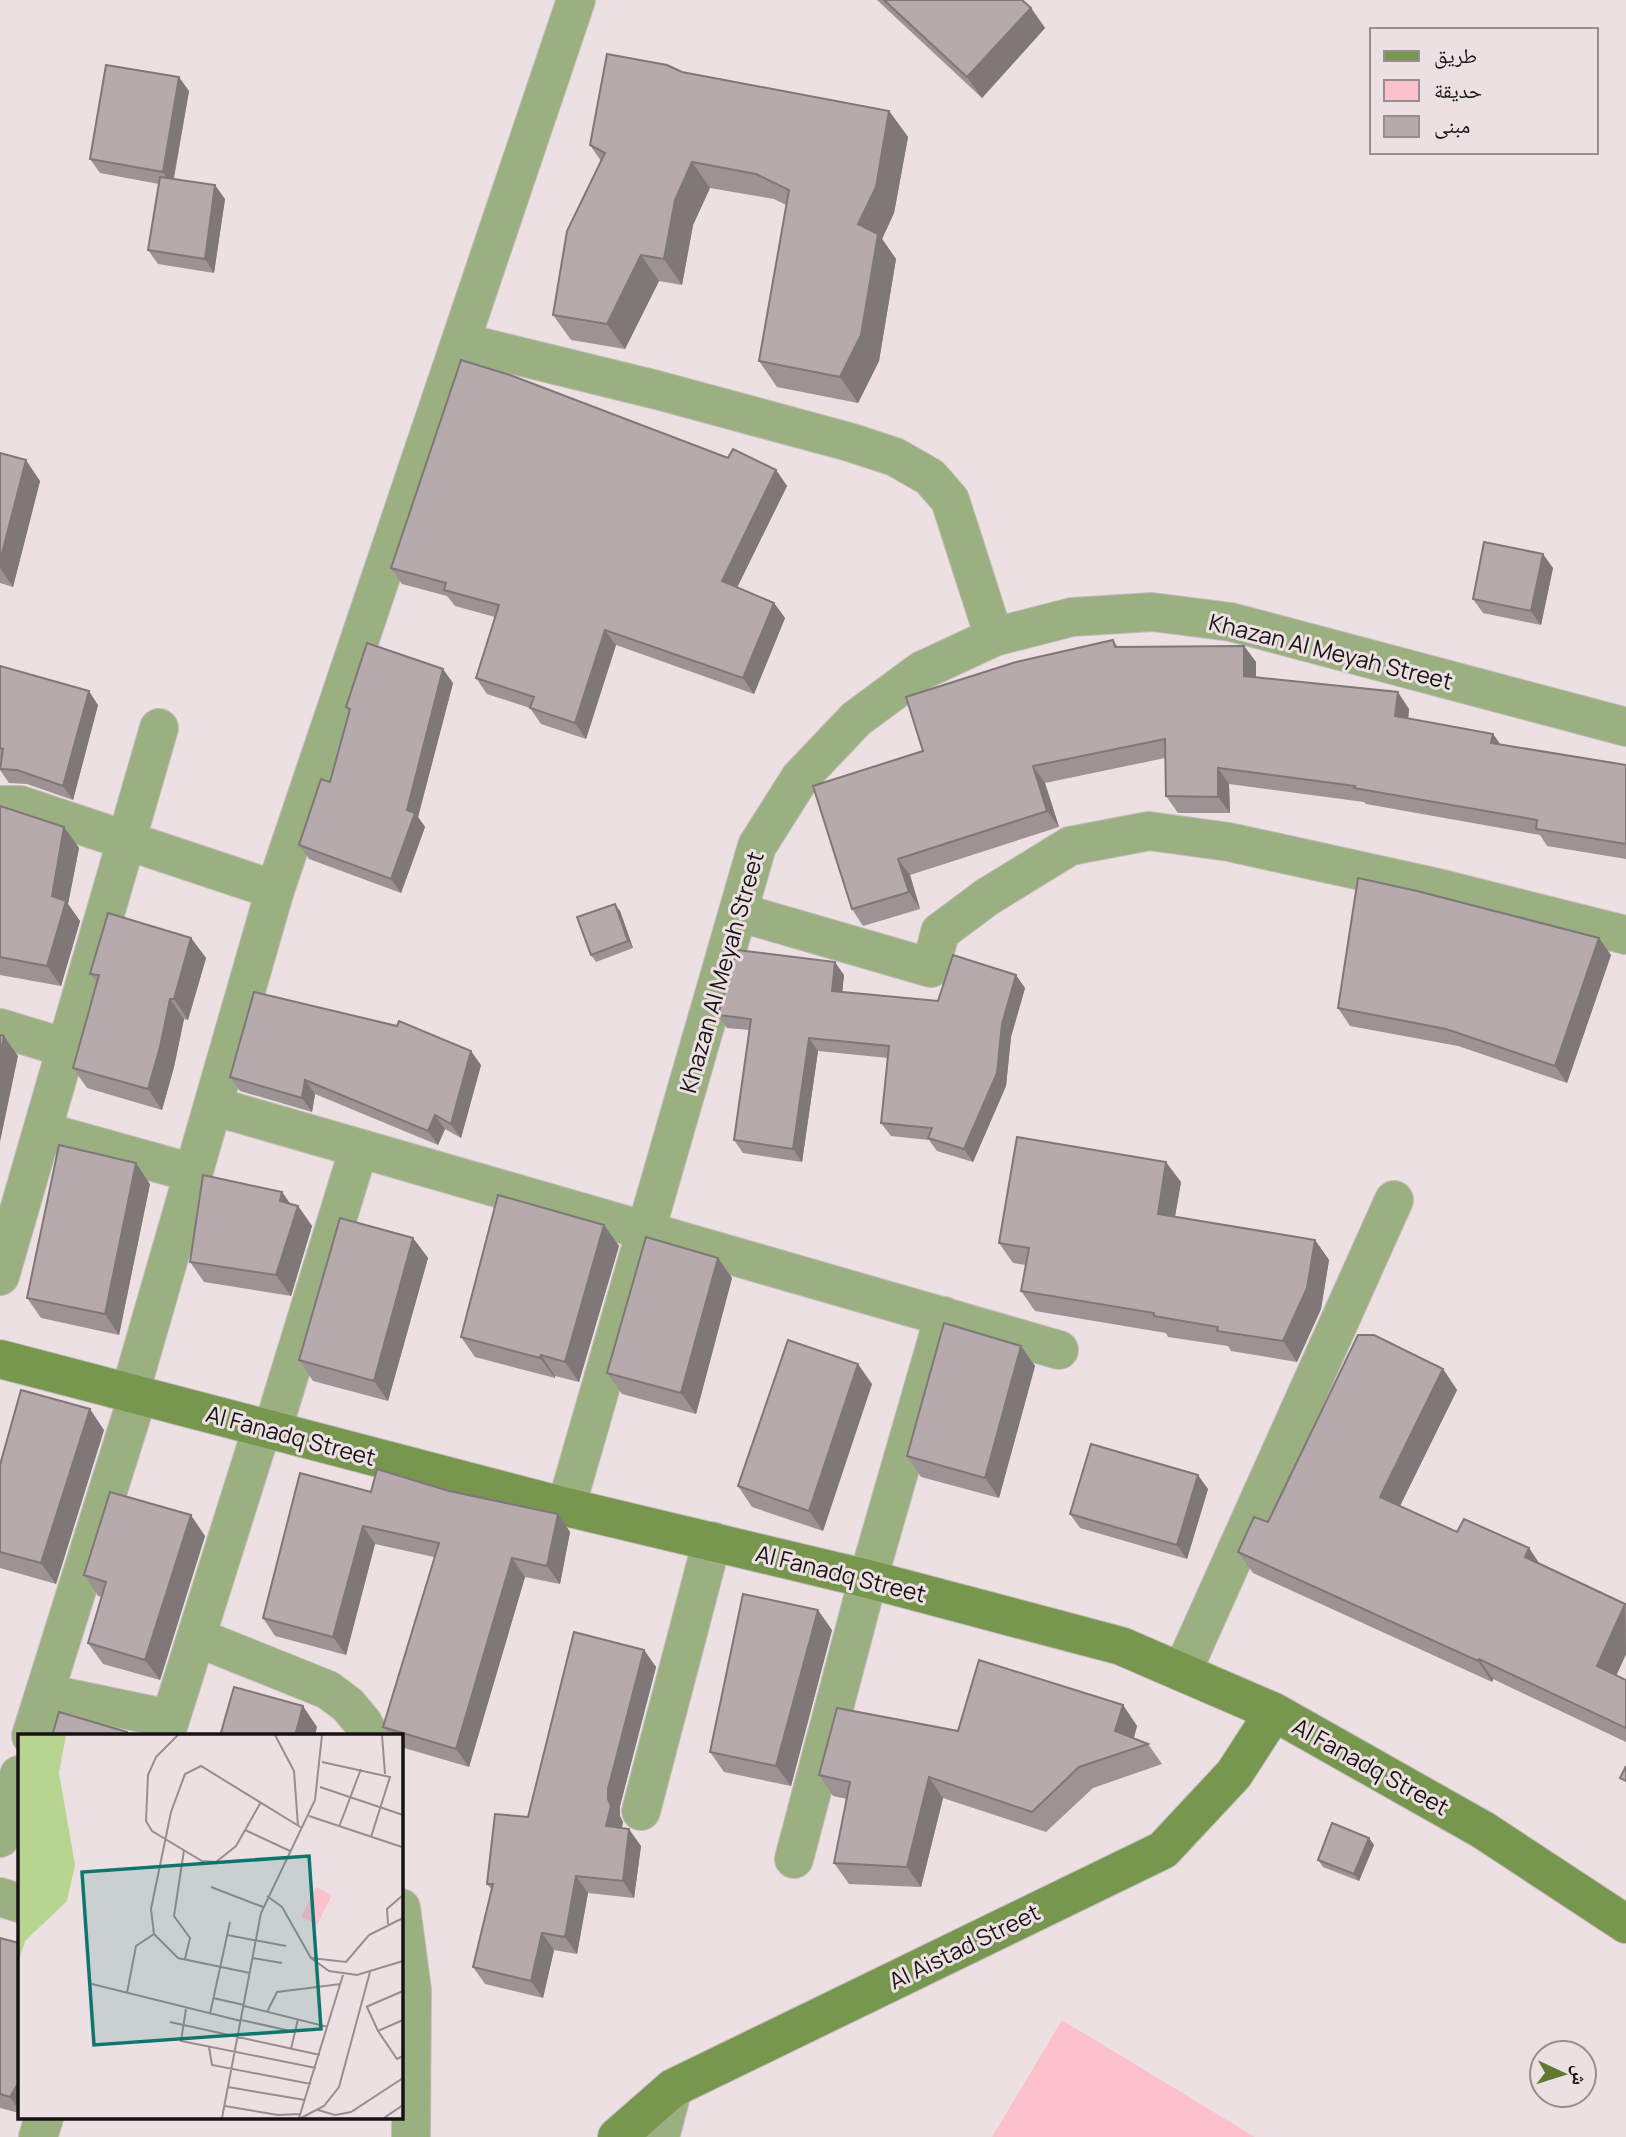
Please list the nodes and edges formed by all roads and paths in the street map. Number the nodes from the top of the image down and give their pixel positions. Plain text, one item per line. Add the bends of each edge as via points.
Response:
1 (576, 0) edge
2 (461, 342) junction
3 (994, 637) junction
4 (1626, 727) edge
5 (159, 728) dead end
6 (0, 805) edge
7 (127, 839) junction
8 (275, 890) junction
9 (738, 912) junction
10 (1626, 935) edge
11 (0, 1028) edge
12 (66, 1048) junction
13 (213, 1106) junction
14 (42, 1130) junction
15 (359, 1148) junction
16 (193, 1173) junction
17 (1394, 1200) dead end
18 (646, 1231) junction
19 (0, 1276) edge
20 (944, 1317) junction
21 (1059, 1350) dead end
22 (0, 1359) edge
23 (134, 1394) junction
24 (267, 1430) junction
25 (566, 1507) junction
26 (712, 1541) junction
27 (868, 1579) junction
28 (196, 1637) junction
29 (1182, 1672) junction
30 (45, 1693) junction
31 (1274, 1712) junction
32 (167, 1727) edge
33 (32, 1734) edge
34 (369, 1734) edge
35 (18, 1778) edge
36 (641, 1811) dead end
37 (0, 1838) edge
38 (794, 1859) dead end
39 (0, 1897) edge
40 (18, 1903) edge
41 (402, 1915) edge
42 (1626, 1924) edge
43 (673, 2088) junction
44 (43, 2120) edge
45 (38, 2137) edge
46 (411, 2137) edge
47 (617, 2137) edge
48 (660, 2137) edge

1 - 2 street
2 - 3 street via 657,390 895,457 930,477 950,500
2 - 8 street
3 - 4 street, Khazan Al Meyah Street via 1072,617 1152,612 1231,622
3 - 9 street, Khazan Al Meyah Street via 921,671 856,719 800,778 757,846
5 - 7 street
6 - 7 street via 20,805
7 - 8 street
7 - 12 street
8 - 13 street
9 - 10 street via 931,968 940,932 987,897 1070,846 1149,831 1229,842
9 - 18 street, Khazan Al Meyah Street
11 - 12 street
12 - 14 street
13 - 15 street
13 - 16 street
14 - 16 street
14 - 19 street
15 - 18 street
15 - 24 street
16 - 23 street
17 - 29 street
18 - 20 street
18 - 25 street, Khazan Al Meyah Street
20 - 21 street
20 - 27 street
22 - 23 street, Al Fanadq Street
23 - 24 street, Al Fanadq Street
23 - 30 street
24 - 25 street, Al Fanadq Street
24 - 28 street
25 - 26 street, Al Fanadq Street
26 - 27 street, Al Fanadq Street
26 - 36 street
27 - 29 street, Al Fanadq Street via 1121,1646
27 - 38 street
28 - 32 street
28 - 34 street via 328,1690 348,1704
29 - 31 street, Al Fanadq Street
30 - 32 street
30 - 33 street
31 - 42 street, Al Fanadq Street via 1483,1830
31 - 43 street, Al Aistad Street via 1234,1774 1163,1850
35 - 37 street
39 - 40 street
41 - 46 street via 412,1990
43 - 47 street, Al Aistad Street
43 - 48 street
44 - 45 street

